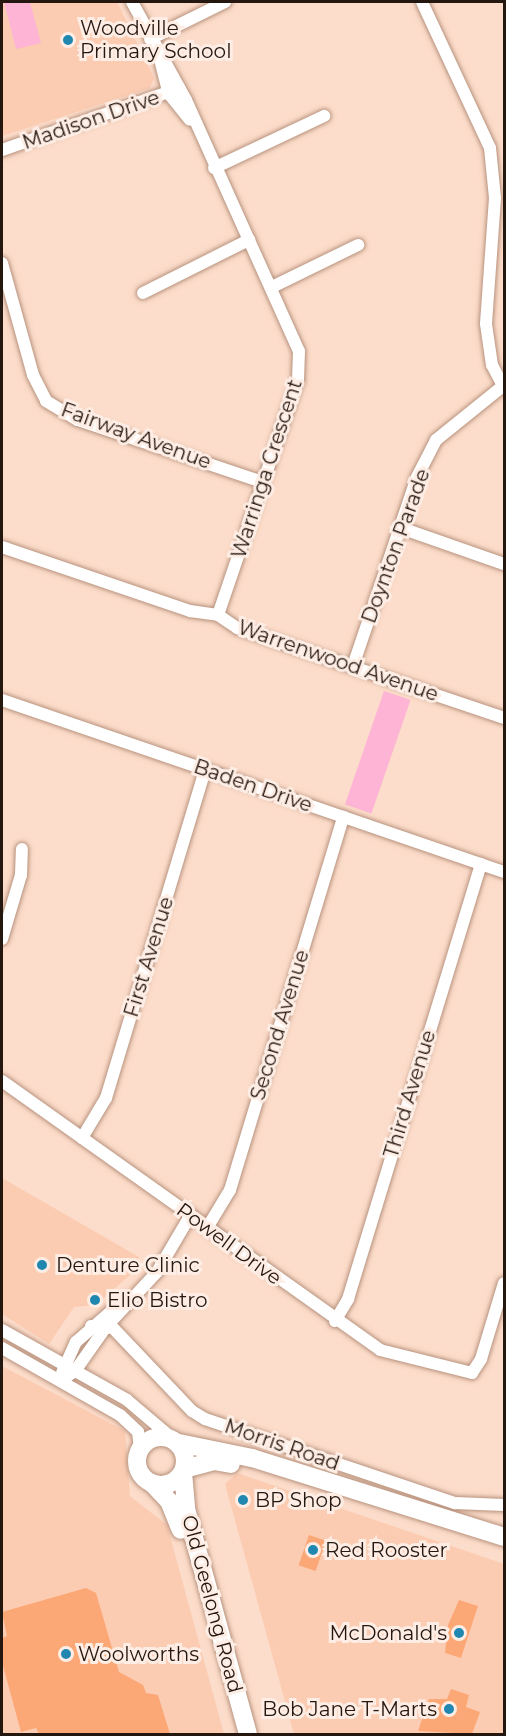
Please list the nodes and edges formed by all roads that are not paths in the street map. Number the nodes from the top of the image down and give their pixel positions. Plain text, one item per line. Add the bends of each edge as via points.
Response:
1 (132, 2) edge
2 (225, 2) edge
3 (422, 2) edge
4 (150, 39) junction
5 (174, 91) junction
6 (324, 116) dead end
7 (2, 150) edge
8 (214, 168) junction
9 (249, 240) junction
10 (358, 245) dead end
11 (2, 263) edge
12 (272, 287) junction
13 (143, 293) dead end
14 (504, 387) edge
15 (262, 482) junction
16 (401, 528) junction
17 (2, 547) edge
18 (504, 564) edge
19 (218, 615) junction
20 (353, 666) junction
21 (2, 700) edge
22 (504, 718) edge
23 (205, 770) junction
24 (343, 817) junction
25 (22, 849) dead end
26 (481, 864) junction
27 (504, 872) edge
28 (2, 939) edge
29 (2, 1081) edge
30 (82, 1138) junction
31 (199, 1222) junction
32 (504, 1283) edge
33 (134, 1294) junction
34 (335, 1321) junction
35 (91, 1326) junction
36 (106, 1327) junction
37 (2, 1330) edge
38 (76, 1342) junction
39 (94, 1342) junction
40 (2, 1348) edge
41 (63, 1365) junction
42 (75, 1371) junction
43 (61, 1381) junction
44 (176, 1441) junction
45 (140, 1448) junction
46 (183, 1470) junction
47 (153, 1484) junction
48 (504, 1505) edge
49 (504, 1537) edge
50 (504, 1550) edge
51 (224, 1666) junction
52 (237, 1734) edge
53 (249, 1734) edge

1 - 4 street, Warringa Crescent
2 - 4 street
3 - 14 street via 490,148 495,198 486,324 492,364
4 - 5 street, Warringa Crescent
5 - 7 street, Madison Drive
5 - 8 street, Warringa Crescent
6 - 8 street
8 - 9 street, Warringa Crescent
9 - 12 street, Warringa Crescent
9 - 13 street
10 - 12 street
11 - 15 street, Fairway Avenue via 33,375 46,400 78,420
12 - 15 street, Warringa Crescent via 292,331 300,364
14 - 16 street, Doynton Parade via 436,440 417,477
15 - 19 street, Warringa Crescent
16 - 18 street
16 - 20 street, Doynton Parade
17 - 19 street, Warrenwood Avenue via 190,611
19 - 20 street, Warrenwood Avenue via 237,628
20 - 22 street, Warrenwood Avenue
21 - 23 street, Baden Drive
23 - 24 street, Baden Drive
23 - 30 street, First Avenue via 106,1098
24 - 26 street, Baden Drive
24 - 31 street, Second Avenue via 230,1190
25 - 28 street via 21,875
26 - 27 street, Baden Drive
26 - 34 street, Third Avenue via 348,1299
29 - 30 street, Powell Drive
30 - 31 street, Powell Drive
31 - 33 street, Second Avenue
31 - 34 street, Powell Drive
32 - 34 street, Powell Drive via 482,1359 472,1373 380,1350
33 - 35 street
33 - 36 street
35 - 36 street
35 - 38 street
35 - 39 street
36 - 39 street
36 - 48 street, Morris Road via 119,1334 192,1411 205,1419 455,1503
37 - 41 street
38 - 39 street
38 - 41 street
39 - 42 street
40 - 43 street
41 - 42 street
41 - 43 street
42 - 43 street
42 - 44 street via 143,1410
43 - 45 street via 134,1426
44 - 45 street via 155,1437
44 - 46 street
44 - 49 street, Morris Road via 252,1458
45 - 47 street via 138,1470
46 - 47 street via 170,1483
46 - 50 street, Morris Road via 214,1461 240,1465
46 - 51 street, Old Geelong Road via 186,1509
47 - 51 street, Old Geelong Road via 169,1501 179,1522
51 - 52 street, Old Geelong Road
51 - 53 street, Old Geelong Road

